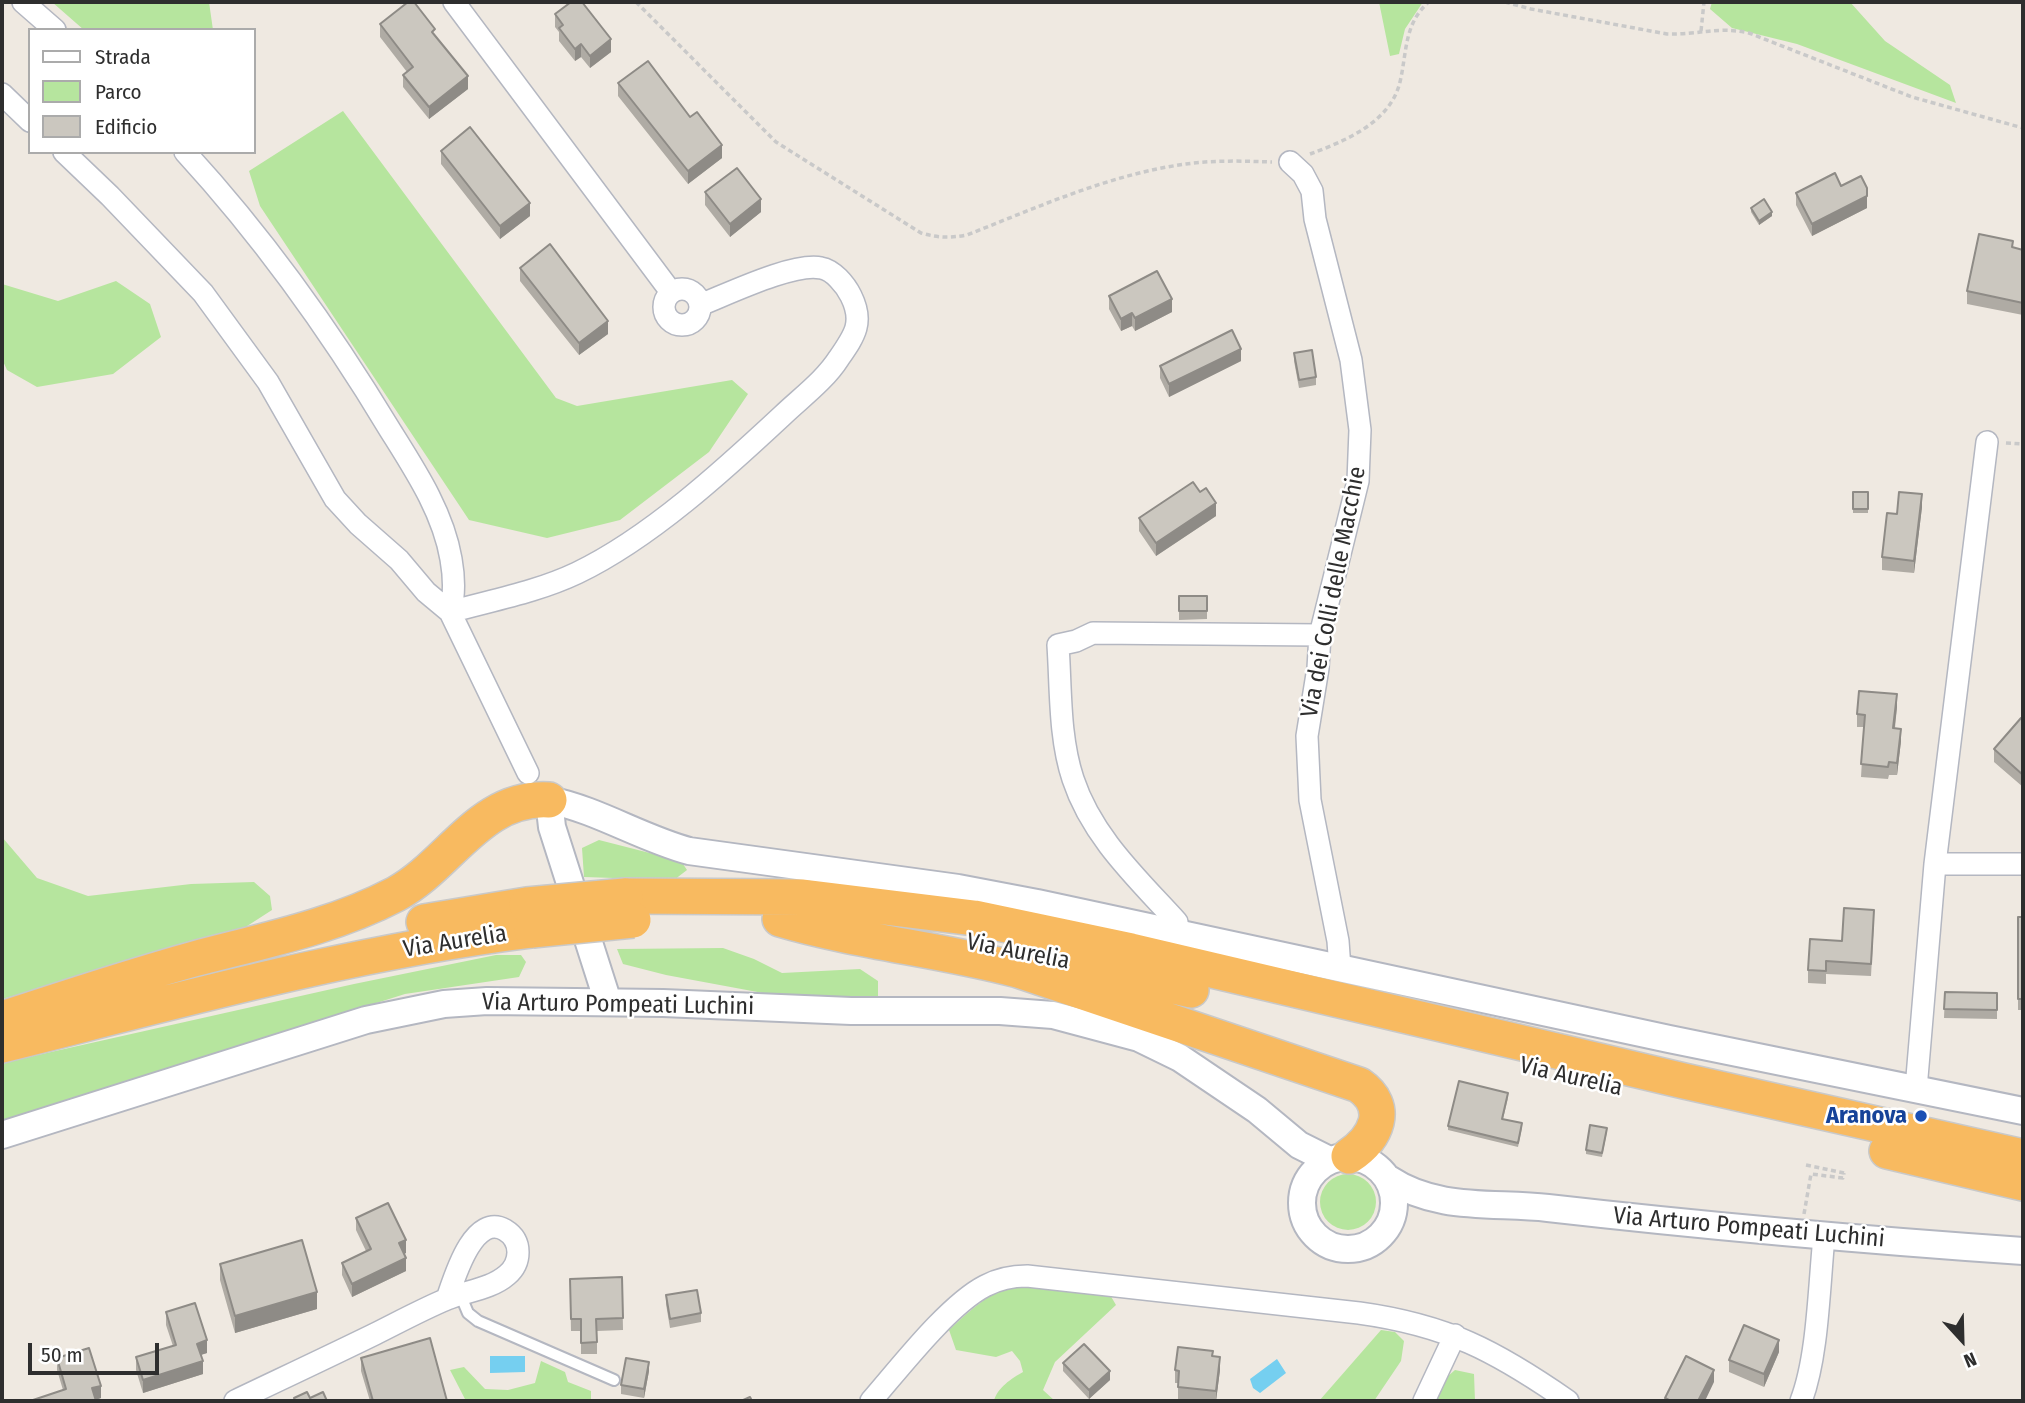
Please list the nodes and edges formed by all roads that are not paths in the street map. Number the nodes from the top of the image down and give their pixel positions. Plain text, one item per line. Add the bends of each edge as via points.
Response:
1 (23, 2) edge
2 (454, 2) edge
3 (53, 28) edge
4 (4, 99) edge
5 (28, 119) edge
6 (66, 154) edge
7 (187, 154) edge
8 (1290, 162) road end
9 (671, 292) junction
10 (700, 305) junction
11 (1987, 442) dead end
12 (450, 612) junction
13 (1320, 635) junction
14 (528, 773) dead end
15 (549, 800) junction
16 (1935, 864) junction
17 (2023, 864) edge
18 (629, 908) junction
19 (530, 918) junction
20 (780, 919) junction
21 (1178, 933) junction
22 (1340, 969) junction
23 (608, 1002) junction
24 (2, 1019) edge
25 (2, 1045) edge
26 (1916, 1089) junction
27 (1235, 1095) junction
28 (2023, 1111) edge
29 (2, 1135) edge
30 (2023, 1157) edge
31 (1339, 1158) junction
32 (1389, 1180) junction
33 (2023, 1183) edge
34 (1302, 1194) junction
35 (1475, 1205) junction
36 (1389, 1224) junction
37 (1812, 1236) junction
38 (2023, 1251) edge
39 (453, 1297) joint
40 (1455, 1335) junction
41 (614, 1380) dead end
42 (235, 1401) edge
43 (871, 1401) edge
44 (1424, 1401) edge
45 (1568, 1401) edge
46 (1801, 1401) edge

1 - 3 street
2 - 9 street
4 - 5 street
6 - 12 street via 203,293 268,382 335,499
7 - 12 street via 333,338 420,479 450,557
8 - 13 street, Via dei Colli delle Macchie via 1312,191 1351,360 1360,430 1359,481
9 - 10 street via 690,290
9 - 10 street via 663,307 676,325 693,322
10 - 12 street via 808,266 830,270 848,290 859,318 839,360 813,388 648,528 590,566 555,582
11 - 16 street
12 - 14 street
13 - 21 street via 1093,633 1058,645 1064,734 1073,779 1111,850 1177,922
13 - 22 street, Via dei Colli delle Macchie via 1308,721 1307,768
15 - 21 street via 690,851 958,888
15 - 23 street via 552,827
15 - 24 highway via 527,800 497,812 420,879 350,915
16 - 17 street
16 - 26 street
18 - 19 highway, Via Aurelia, bridge
18 - 20 highway, Via Aurelia via 694,918
18 - 30 highway, Via Aurelia via 803,897 974,918
19 - 24 highway, Via Aurelia via 441,918
19 - 25 highway, Via Aurelia
20 - 31 highway via 1018,970 1359,1084 1373,1099 1375,1130 1368,1140
20 - 33 highway, Via Aurelia via 898,930 1001,947
21 - 22 street
22 - 26 street
23 - 27 street, Via Arturo Pompeati Luchini via 1053,1015 1139,1038 1180,1058
23 - 29 street, Via Arturo Pompeati Luchini via 464,1002 387,1015
26 - 28 street
27 - 31 street, Via Arturo Pompeati Luchini via 1299,1145
27 - 34 street, Via Arturo Pompeati Luchini via 1290,1159
31 - 32 street via 1372,1163
31 - 34 street via 1316,1168
32 - 35 street, Via Arturo Pompeati Luchini via 1429,1198
32 - 36 street via 1394,1209
34 - 36 street via 1305,1223 1326,1244 1340,1249 1369,1244
35 - 36 street, Via Arturo Pompeati Luchini via 1430,1210
35 - 37 street, Via Arturo Pompeati Luchini
37 - 38 street, Via Arturo Pompeati Luchini
37 - 46 street via 1812,1352
39 - 41 lane via 478,1321
39 - 42 street
40 - 43 street via 1380,1316 1015,1276 983,1287 965,1300
40 - 44 street
40 - 45 street via 1518,1367

